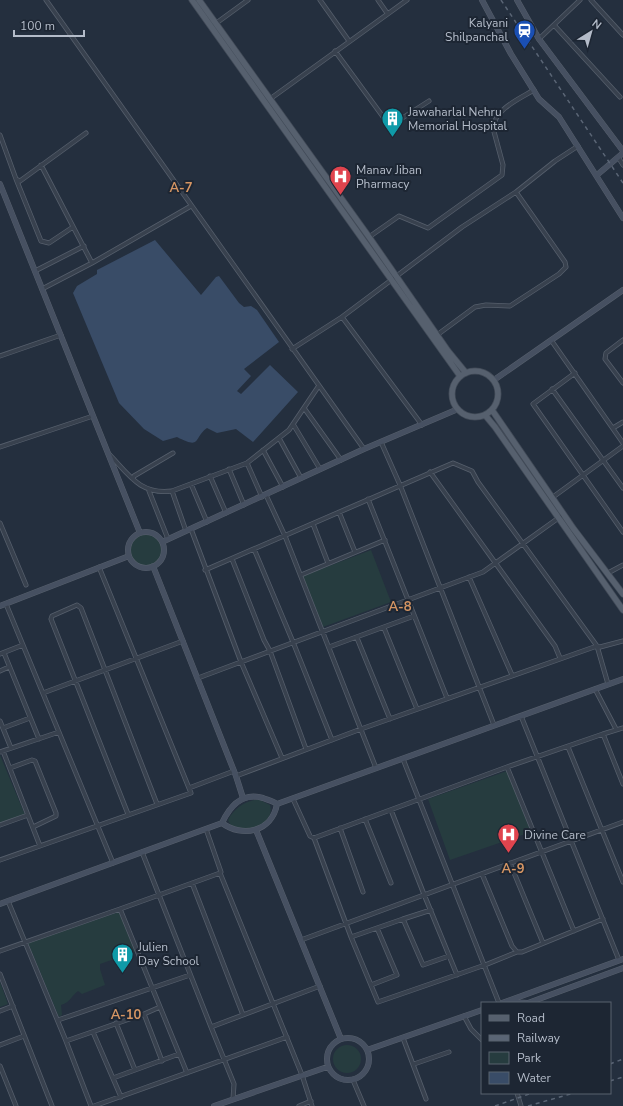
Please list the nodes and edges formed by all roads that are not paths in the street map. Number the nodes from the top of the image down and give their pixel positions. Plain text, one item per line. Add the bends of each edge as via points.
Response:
1 (46, 0) edge
2 (192, 0) edge
3 (199, 0) edge
4 (248, 0) edge
5 (320, 0) edge
6 (378, 0) edge
7 (407, 0) edge
8 (482, 0) edge
9 (517, 0) edge
10 (580, 0) edge
11 (591, 0) edge
12 (387, 13) junction
13 (213, 25) junction
14 (554, 25) junction
15 (623, 35) edge
16 (539, 39) junction
17 (349, 41) junction
18 (335, 52) junction
19 (534, 90) junction
20 (620, 97) dead end
21 (269, 100) junction
22 (429, 101) dead end
23 (86, 133) dead end
24 (0, 135) edge
25 (578, 146) junction
26 (623, 152) edge
27 (618, 158) junction
28 (41, 165) junction
29 (623, 165) edge
30 (597, 175) junction
31 (16, 179) junction
32 (0, 184) edge
33 (516, 192) junction
34 (191, 206) junction
35 (623, 218) edge
36 (74, 227) junction
37 (368, 237) junction
38 (84, 246) junction
39 (92, 263) junction
40 (35, 271) junction
41 (393, 277) junction
42 (42, 289) junction
43 (623, 290) edge
44 (342, 317) junction
45 (61, 334) junction
46 (436, 335) junction
47 (551, 340) junction
48 (623, 340) edge
49 (292, 349) junction
50 (0, 356) edge
51 (466, 373) junction
52 (575, 373) junction
53 (460, 376) junction
54 (494, 380) junction
55 (623, 383) edge
56 (318, 387) junction
57 (552, 389) junction
58 (304, 408) junction
59 (458, 409) junction
60 (492, 410) junction
61 (485, 415) junction
62 (93, 416) junction
63 (623, 422) edge
64 (293, 424) junction
65 (422, 425) junction
66 (613, 428) junction
67 (279, 438) junction
68 (381, 442) junction
69 (623, 443) edge
70 (623, 446) edge
71 (0, 447) edge
72 (364, 449) junction
73 (263, 450) junction
74 (108, 452) junction
75 (173, 453) dead end
76 (341, 460) junction
77 (604, 460) junction
78 (247, 463) junction
79 (229, 469) junction
80 (320, 469) junction
81 (430, 472) junction
82 (583, 475) junction
83 (210, 476) junction
84 (301, 478) junction
85 (133, 479) junction
86 (190, 484) junction
87 (400, 485) junction
88 (283, 487) junction
89 (623, 488) edge
90 (149, 491) junction
91 (172, 491) junction
92 (264, 496) junction
93 (553, 497) junction
94 (368, 499) junction
95 (244, 505) junction
96 (338, 512) junction
97 (226, 513) junction
98 (564, 514) junction
99 (558, 519) junction
100 (206, 522) junction
101 (0, 523) edge
102 (313, 524) junction
103 (188, 530) junction
104 (623, 532) edge
105 (140, 533) junction
106 (285, 536) junction
107 (384, 540) junction
108 (165, 541) junction
109 (523, 544) junction
110 (254, 550) junction
111 (354, 552) junction
112 (129, 556) junction
113 (232, 558) junction
114 (328, 563) junction
115 (497, 563) junction
116 (623, 565) edge
117 (153, 566) junction
118 (99, 567) junction
119 (205, 570) junction
120 (608, 574) junction
121 (300, 575) junction
122 (469, 577) junction
123 (26, 584) dead end
124 (439, 588) junction
125 (623, 594) edge
126 (407, 599) junction
127 (6, 604) junction
128 (0, 606) edge
129 (623, 610) edge
130 (414, 616) junction
131 (384, 628) junction
132 (322, 631) junction
133 (357, 638) junction
134 (623, 641) edge
135 (183, 642) junction
136 (293, 642) junction
137 (23, 646) junction
138 (597, 646) junction
139 (329, 647) junction
140 (270, 651) junction
141 (2, 654) edge
142 (560, 658) junction
143 (137, 659) junction
144 (241, 662) junction
145 (9, 667) junction
146 (0, 671) edge
147 (104, 671) junction
148 (512, 675) junction
149 (198, 678) junction
150 (623, 679) edge
151 (75, 682) junction
152 (608, 684) junction
153 (479, 687) junction
154 (595, 689) junction
155 (43, 693) junction
156 (447, 698) junction
157 (417, 709) junction
158 (521, 716) junction
159 (30, 718) junction
160 (390, 719) junction
161 (0, 721) edge
162 (494, 725) junction
163 (3, 728) junction
164 (623, 728) edge
165 (361, 729) junction
166 (616, 729) junction
167 (59, 732) junction
168 (603, 734) junction
169 (39, 739) junction
170 (332, 740) junction
171 (568, 746) junction
172 (11, 748) junction
173 (306, 749) junction
174 (2, 752) edge
175 (538, 757) junction
176 (282, 758) junction
177 (402, 759) junction
178 (507, 767) junction
179 (10, 768) junction
180 (376, 768) junction
181 (235, 773) junction
182 (623, 784) edge
183 (189, 788) junction
184 (243, 798) junction
185 (293, 799) junction
186 (419, 799) junction
187 (157, 804) junction
188 (277, 804) junction
189 (391, 810) junction
190 (128, 814) junction
191 (28, 815) junction
192 (365, 819) junction
193 (623, 822) edge
194 (222, 823) junction
195 (0, 825) edge
196 (98, 825) junction
197 (33, 827) junction
198 (340, 828) junction
199 (206, 829) junction
200 (256, 830) junction
201 (601, 830) junction
202 (314, 838) junction
203 (572, 841) junction
204 (40, 846) junction
205 (540, 851) junction
206 (142, 852) junction
207 (0, 860) edge
208 (113, 863) junction
209 (510, 863) junction
210 (220, 873) junction
211 (482, 874) junction
212 (623, 882) edge
213 (192, 883) junction
214 (391, 883) dead end
215 (453, 885) junction
216 (363, 892) dead end
217 (159, 894) junction
218 (423, 894) junction
219 (8, 901) junction
220 (0, 904) edge
221 (120, 909) junction
222 (431, 910) junction
223 (403, 919) junction
224 (603, 919) junction
225 (345, 922) junction
226 (377, 928) junction
227 (574, 931) junction
228 (351, 937) junction
229 (301, 940) junction
230 (25, 942) junction
231 (543, 943) junction
232 (0, 951) edge
233 (517, 952) junction
234 (449, 956) junction
235 (621, 960) edge
236 (485, 965) junction
237 (623, 968) edge
238 (0, 974) edge
239 (190, 975) junction
240 (456, 975) junction
241 (371, 985) junction
242 (320, 986) junction
243 (152, 988) junction
244 (502, 1002) edge
245 (505, 1002) edge
246 (531, 1002) edge
247 (273, 1004) junction
248 (13, 1006) junction
249 (160, 1007) junction
250 (481, 1010) edge
251 (0, 1011) edge
252 (144, 1014) junction
253 (243, 1015) junction
254 (464, 1016) junction
255 (58, 1020) junction
256 (116, 1023) junction
257 (210, 1027) junction
258 (94, 1032) junction
259 (24, 1036) junction
260 (287, 1037) junction
261 (403, 1038) junction
262 (341, 1039) junction
263 (481, 1039) edge
264 (66, 1041) junction
265 (0, 1045) edge
266 (367, 1050) junction
267 (449, 1052) dead end
268 (179, 1054) junction
269 (162, 1060) junction
270 (224, 1060) junction
271 (414, 1064) junction
272 (0, 1066) edge
273 (327, 1067) junction
274 (135, 1070) junction
275 (187, 1073) junction
276 (302, 1075) junction
277 (113, 1078) junction
278 (353, 1080) junction
279 (517, 1094) edge
280 (121, 1097) junction
281 (233, 1099) junction
282 (426, 1099) dead end
283 (311, 1102) junction
284 (16, 1106) edge
285 (52, 1106) edge
286 (91, 1106) edge
287 (94, 1106) edge
288 (214, 1106) edge
289 (299, 1106) edge
290 (312, 1106) edge
291 (364, 1106) edge
292 (521, 1106) edge

1 - 34 street
2 - 13 main road
3 - 13 main road
4 - 13 street
5 - 17 street
6 - 12 street
7 - 12 street
8 - 19 street
9 - 16 street
10 - 14 street
11 - 15 street
12 - 17 street
13 - 21 main road
13 - 41 main road
14 - 16 street
14 - 20 street
16 - 26 street
17 - 18 street
18 - 21 street
18 - 22 street via 389,125
19 - 25 street via 539,99 559,117
19 - 37 street via 501,112 494,122 493,128 503,165 502,175 428,228 399,216
21 - 37 main road
23 - 28 street
24 - 31 street
25 - 30 street
25 - 33 street
26 - 27 street
27 - 29 street
27 - 30 street
28 - 31 street via 20,180
28 - 36 street
30 - 35 street
31 - 36 street via 41,241 49,243
32 - 40 street
33 - 41 street
33 - 46 street via 566,267 510,306 475,307
34 - 39 street
34 - 49 street
36 - 38 street
37 - 41 main road
38 - 39 street
38 - 40 street
39 - 42 street
40 - 42 street
41 - 44 street
41 - 46 main road
41 - 53 main road
42 - 45 street
43 - 47 street
44 - 49 street
44 - 65 street
45 - 50 street
45 - 62 street
46 - 51 main road
47 - 52 street
47 - 54 street
48 - 55 street via 606,353 605,359
49 - 56 street
51 - 53 main road
51 - 54 main road via 480,371
52 - 57 street
52 - 66 street
53 - 59 main road via 452,389 452,396
54 - 60 main road via 498,398
56 - 58 street
56 - 72 street
57 - 77 street
57 - 82 street via 533,404
58 - 64 street
58 - 76 street
59 - 61 main road via 471,417
59 - 65 street
60 - 61 main road
60 - 93 main road
61 - 99 main road
62 - 71 street
62 - 74 street
63 - 66 street
64 - 67 street
64 - 80 street
65 - 68 street
66 - 69 street
67 - 73 street
67 - 84 street
68 - 72 street
68 - 87 street
70 - 77 street
72 - 76 street
73 - 78 street
73 - 88 street
74 - 85 street
74 - 105 street
75 - 85 street
76 - 80 street
77 - 82 street
77 - 89 street
78 - 79 street
78 - 92 street
79 - 83 street
79 - 95 street
80 - 84 street
81 - 87 street
81 - 109 street via 453,463 472,471
81 - 115 street
82 - 93 street
82 - 104 street
83 - 86 street
83 - 97 street
84 - 88 street
85 - 90 street
86 - 91 street
86 - 100 street
87 - 94 street
87 - 124 street
88 - 92 street
90 - 91 street
90 - 108 street
91 - 103 street
92 - 95 street
92 - 106 street
93 - 98 main road
94 - 96 street
94 - 107 street
95 - 97 street
96 - 102 street
96 - 111 street
97 - 100 street
98 - 99 street
98 - 120 main road
99 - 109 street
99 - 129 main road
100 - 103 street
101 - 123 street
102 - 106 street
102 - 114 street
103 - 108 street
103 - 119 street
105 - 108 street via 153,533
105 - 112 street via 130,542
106 - 110 street
106 - 121 street
107 - 111 street
107 - 126 street
108 - 117 street via 164,555 159,563
109 - 115 street
109 - 138 street
110 - 113 street
110 - 136 street
111 - 114 street
112 - 117 street via 140,567
112 - 118 street
113 - 119 street
113 - 140 street
114 - 121 street
115 - 122 street via 484,572
115 - 142 street
116 - 120 street
117 - 135 street
118 - 127 street
118 - 143 street
119 - 144 street
120 - 125 main road
121 - 132 street
122 - 124 street
122 - 148 street
124 - 126 street
124 - 153 street
126 - 130 street
126 - 132 street
127 - 128 street
127 - 137 street
130 - 131 street
130 - 156 street
131 - 133 street
131 - 157 street
132 - 136 street
132 - 139 street
133 - 139 street
133 - 160 street
134 - 138 street
135 - 143 street
135 - 149 street
136 - 140 street
136 - 170 street
137 - 141 street
137 - 155 street
138 - 142 street
138 - 152 street
139 - 165 street
140 - 144 street
140 - 173 street
141 - 145 street
142 - 148 street
143 - 147 street
143 - 183 street
144 - 149 street
144 - 176 street
145 - 146 street
145 - 159 street
147 - 151 street
147 - 151 street via 81,608 77,605 52,616 51,619
147 - 187 street
148 - 153 street
149 - 181 street
150 - 152 street
151 - 155 street
151 - 190 street
152 - 154 street
153 - 156 street
153 - 162 street
154 - 158 street
154 - 166 street
155 - 167 street
156 - 157 street
157 - 160 street
158 - 162 street
158 - 175 street
159 - 163 street
159 - 169 street
160 - 165 street
161 - 163 street
162 - 177 street
163 - 172 street
164 - 166 street
165 - 170 street
165 - 180 street
166 - 168 street
167 - 169 street
167 - 196 street
168 - 171 street
168 - 182 street
169 - 172 street
170 - 173 street
171 - 175 street
171 - 201 street
172 - 174 street
173 - 176 street
174 - 179 street
175 - 178 street
175 - 203 street
176 - 181 street
177 - 180 street
177 - 186 street
178 - 186 street
178 - 205 street
179 - 191 street
179 - 197 street via 35,761 56,813 50,820
180 - 185 street
181 - 183 street
181 - 184 street
183 - 187 street via 191,793
184 - 188 street via 259,797
184 - 194 street via 229,810
185 - 188 street
185 - 202 street via 310,836
186 - 189 street
186 - 215 street
187 - 190 street
188 - 200 street via 276,811
189 - 192 street
189 - 218 street
190 - 196 street
191 - 195 street
191 - 197 street
192 - 198 street
192 - 214 street
193 - 201 street
194 - 199 street
194 - 200 street via 236,831
196 - 204 street
196 - 208 street
197 - 204 street
198 - 202 street
198 - 216 street
199 - 206 street
199 - 210 street
200 - 229 street
201 - 203 street
201 - 212 street
202 - 225 street
203 - 205 street
203 - 224 street
204 - 207 street
205 - 209 street
205 - 227 street
206 - 208 street
206 - 217 street
208 - 219 street
209 - 211 street
209 - 231 street
210 - 213 street
210 - 247 street
211 - 215 street
211 - 233 street via 512,946
213 - 217 street
213 - 253 street
215 - 218 street
215 - 236 street
217 - 221 street
217 - 239 street
218 - 222 street
218 - 225 street
219 - 220 street
219 - 230 street
221 - 230 street
221 - 243 street
222 - 223 street
222 - 234 street
223 - 226 street
223 - 234 street via 423,965
224 - 227 street
224 - 235 street
225 - 228 street
225 - 229 street
226 - 228 street
226 - 241 street via 397,975
227 - 231 street
228 - 241 street
229 - 242 street
230 - 232 street
230 - 255 street
231 - 233 street
233 - 236 street
234 - 240 street
235 - 245 street
236 - 240 street
236 - 244 street
237 - 246 street
238 - 248 street
239 - 243 street
239 - 257 street
240 - 241 street via 378,1002
242 - 247 street
242 - 262 street
243 - 249 street
243 - 255 street
247 - 253 street
247 - 260 street
248 - 251 street
248 - 259 street
249 - 252 street
249 - 268 street
250 - 254 street
252 - 256 street
252 - 269 street
253 - 257 street
254 - 261 street
254 - 263 street via 471,1029
255 - 264 street
256 - 258 street
256 - 274 street
257 - 270 street
258 - 264 street
258 - 277 street
259 - 265 street
259 - 285 street
260 - 270 street
260 - 276 street
261 - 266 street
261 - 271 street
262 - 266 street via 356,1040
262 - 273 street via 333,1043 328,1050
264 - 286 street
266 - 278 street via 368,1067 361,1076
267 - 271 street
268 - 269 street
268 - 275 street
269 - 274 street
270 - 275 street
270 - 281 street via 234,1084
271 - 282 street
272 - 284 street
273 - 276 street
273 - 278 street via 338,1078
274 - 277 street
275 - 280 street
276 - 281 street
276 - 283 street
277 - 280 street
278 - 291 street
279 - 292 street
280 - 287 street
281 - 288 street
283 - 289 street
283 - 290 street

